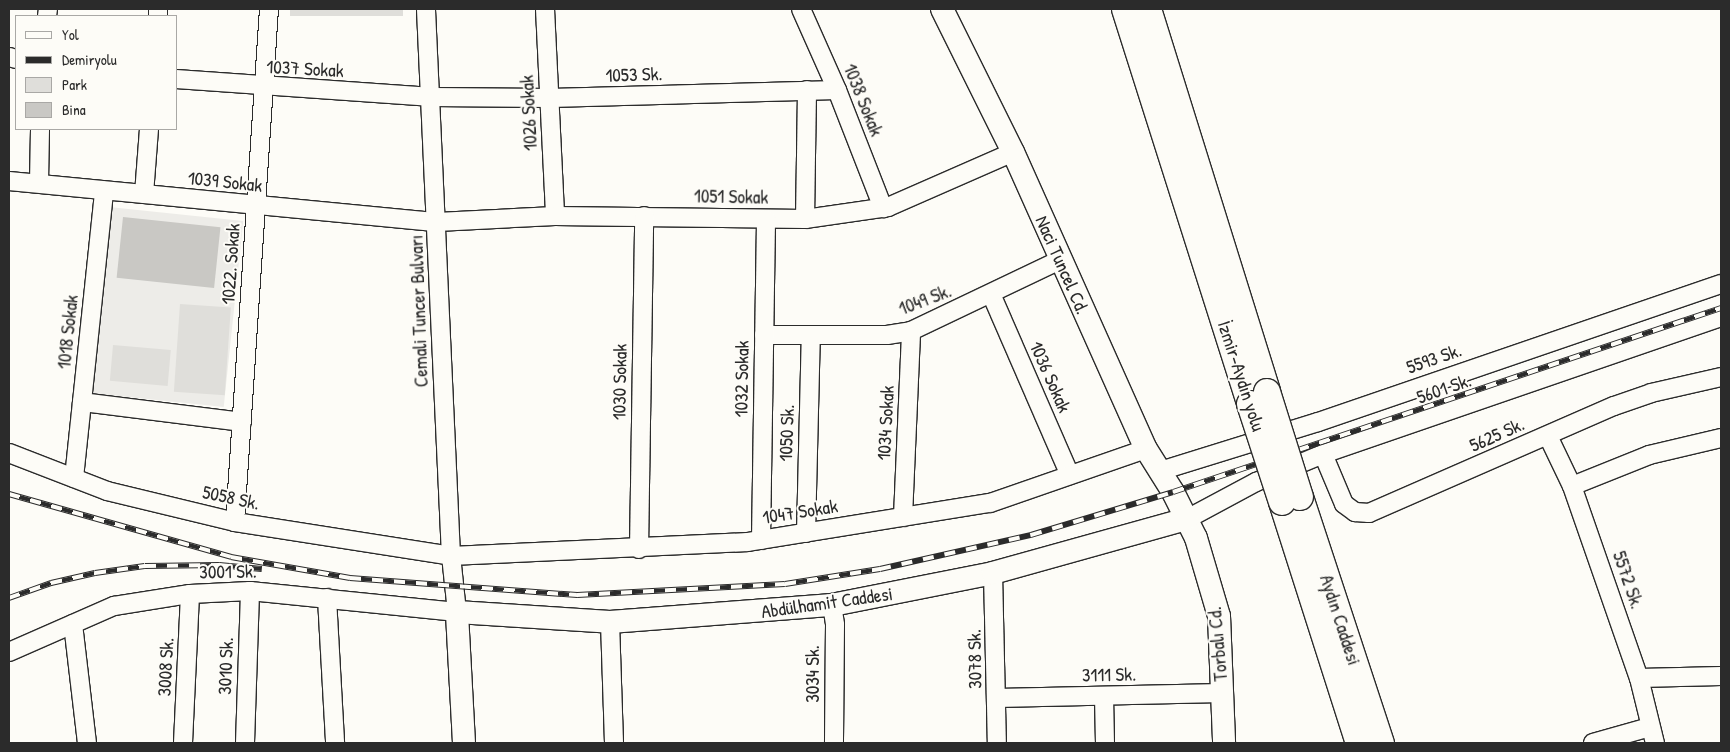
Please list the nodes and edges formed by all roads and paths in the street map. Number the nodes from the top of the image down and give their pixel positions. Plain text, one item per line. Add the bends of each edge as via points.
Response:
1 (269, 9) edge
2 (426, 9) edge
3 (545, 9) edge
4 (801, 9) edge
5 (942, 9) edge
6 (1125, 9) edge
7 (1148, 9) edge
8 (178, 79) edge
9 (264, 88) junction
10 (807, 90) junction
11 (837, 90) junction
12 (432, 97) junction
13 (550, 98) junction
14 (40, 130) edge
15 (149, 130) edge
16 (1013, 152) junction
17 (9, 181) edge
18 (39, 182) junction
19 (104, 191) junction
20 (144, 194) junction
21 (255, 207) junction
22 (883, 208) junction
23 (555, 216) junction
24 (644, 216) junction
25 (766, 219) junction
26 (805, 219) junction
27 (437, 222) junction
28 (1060, 260) junction
29 (1721, 284) edge
30 (992, 296) junction
31 (1721, 317) edge
32 (911, 332) junction
33 (764, 335) junction
34 (811, 335) junction
35 (1721, 377) edge
36 (1258, 398) junction
37 (82, 402) junction
38 (242, 422) junction
39 (1548, 436) junction
40 (1721, 438) edge
41 (1146, 449) junction
42 (9, 453) edge
43 (1322, 454) junction
44 (1160, 471) junction
45 (1070, 476) junction
46 (74, 478) junction
47 (1572, 486) junction
48 (1291, 500) junction
49 (902, 517) junction
50 (1188, 519) junction
51 (235, 522) junction
52 (806, 533) junction
53 (761, 540) junction
54 (640, 549) junction
55 (451, 556) junction
56 (993, 573) junction
57 (250, 591) junction
58 (190, 594) junction
59 (327, 598) junction
60 (832, 605) junction
61 (457, 612) junction
62 (610, 622) junction
63 (72, 624) junction
64 (9, 652) edge
65 (1721, 676) edge
66 (1639, 678) junction
67 (1222, 693) junction
68 (1104, 696) junction
69 (997, 698) junction
70 (1653, 735) edge
71 (87, 743) edge
72 (183, 743) edge
73 (245, 743) edge
74 (335, 743) edge
75 (464, 743) edge
76 (614, 743) edge
77 (834, 743) edge
78 (997, 743) edge
79 (1105, 743) edge
80 (1224, 743) edge
81 (1359, 743) edge
82 (1381, 743) edge
83 (1593, 743) edge

1 - 9 street, 1022. Sokak
2 - 12 street, Cemali Tuncer Bulvarı
3 - 13 street, 1026 Sokak
4 - 11 street, 1038 Sokak
5 - 16 main road, Naci Tuncel Cd.
6 - 36 highway, İzmir-Aydın yolu
7 - 36 highway, İzmir-Aydın yolu
8 - 9 street, 1037 Sokak
9 - 12 street, 1037 Sokak
9 - 21 street, 1022. Sokak
10 - 11 street, 1053 Sk.
10 - 13 street, 1053 Sk.
10 - 26 street
11 - 22 street, 1038 Sokak
12 - 13 street, 1053 Sk.
12 - 27 street, Cemali Tuncer Bulvarı
13 - 23 street, 1026 Sokak
14 - 18 street
15 - 20 street
16 - 22 street, 1051 Sokak
16 - 28 main road, Naci Tuncel Cd.
17 - 18 street, 1039 Sokak
18 - 19 street, 1039 Sokak
19 - 20 street, 1039 Sokak
19 - 37 street, 1018 Sokak
20 - 21 street, 1039 Sokak
21 - 27 street, 1039 Sokak
21 - 38 street, 1022. Sokak
22 - 26 street, 1051 Sokak
23 - 24 street, 1051 Sokak
23 - 27 street, 1051 Sokak
24 - 25 street, 1051 Sokak
24 - 54 street, 1030 Sokak
25 - 26 street, 1051 Sokak
25 - 33 street, 1032 Sokak
27 - 55 street, Cemali Tuncer Bulvarı
28 - 30 street, 1049 Sk.
28 - 41 main road, Naci Tuncel Cd.
29 - 44 street, 5593 Sk. via 1318,422
30 - 32 street, 1049 Sk.
30 - 45 street, 1036 Sokak
31 - 43 street, 5601 Sk.
32 - 34 street, 1049 Sk.
32 - 49 street, 1034 Sokak
33 - 34 street, 1049 Sk.
33 - 53 street, 1032 Sokak
34 - 52 street, 1050 Sk.
35 - 39 street, 5625 Sk. via 1651,393
36 - 48 highway, İzmir-Aydın yolu, bridge
37 - 38 street
37 - 46 street, 1018 Sokak
38 - 51 street, 1022. Sokak
39 - 43 street, 5625 Sk. via 1370,513 1356,512 1344,504
39 - 47 street, 5572 Sk.
40 - 47 street via 1649,456
41 - 44 main road, Naci Tuncel Cd.
41 - 45 street, 1047 Sokak
42 - 46 street, 5058 Sk.
43 - 50 street, 5601 Sk. via 1256,482
44 - 50 main road, Naci Tuncel Cd.
45 - 49 street, 1047 Sokak via 990,503
46 - 51 street, 5058 Sk. via 107,491
47 - 66 street, 5572 Sk.
48 - 81 highway, İzmir-Aydın yolu
48 - 82 highway, Aydın Caddesi
49 - 52 street, 1047 Sokak
50 - 56 main road, Abdülhamit Caddesi
50 - 67 main road, Torbalı Cd. via 1220,616
51 - 55 street, 5058 Sk.
52 - 53 street, 1047 Sokak
53 - 54 street, 1047 Sokak
54 - 55 street, 1047 Sokak
55 - 61 street, Cemali Tuncer Bulvarı
56 - 60 main road, Abdülhamit Caddesi
56 - 69 street, 3078 Sk.
57 - 58 street, 3001 Sk.
57 - 59 street, 3001 Sk.
57 - 73 street, 3010 Sk.
58 - 63 street, 3001 Sk. via 114,606
58 - 72 street, 3008 Sk.
59 - 61 street, 3001 Sk.
59 - 74 street
60 - 62 main road, Abdülhamit Caddesi
60 - 77 street, 3034 Sk. via 835,625
61 - 62 main road, Abdülhamit Caddesi
61 - 75 main road
62 - 76 street
63 - 64 street, 3001 Sk.
63 - 71 street
65 - 66 street
66 - 70 street, 5572 Sk.
67 - 68 street, 3111 Sk.
67 - 80 main road, Torbalı Cd.
68 - 69 street, 3111 Sk.
68 - 79 street
69 - 78 street, 3078 Sk.
70 - 83 street

